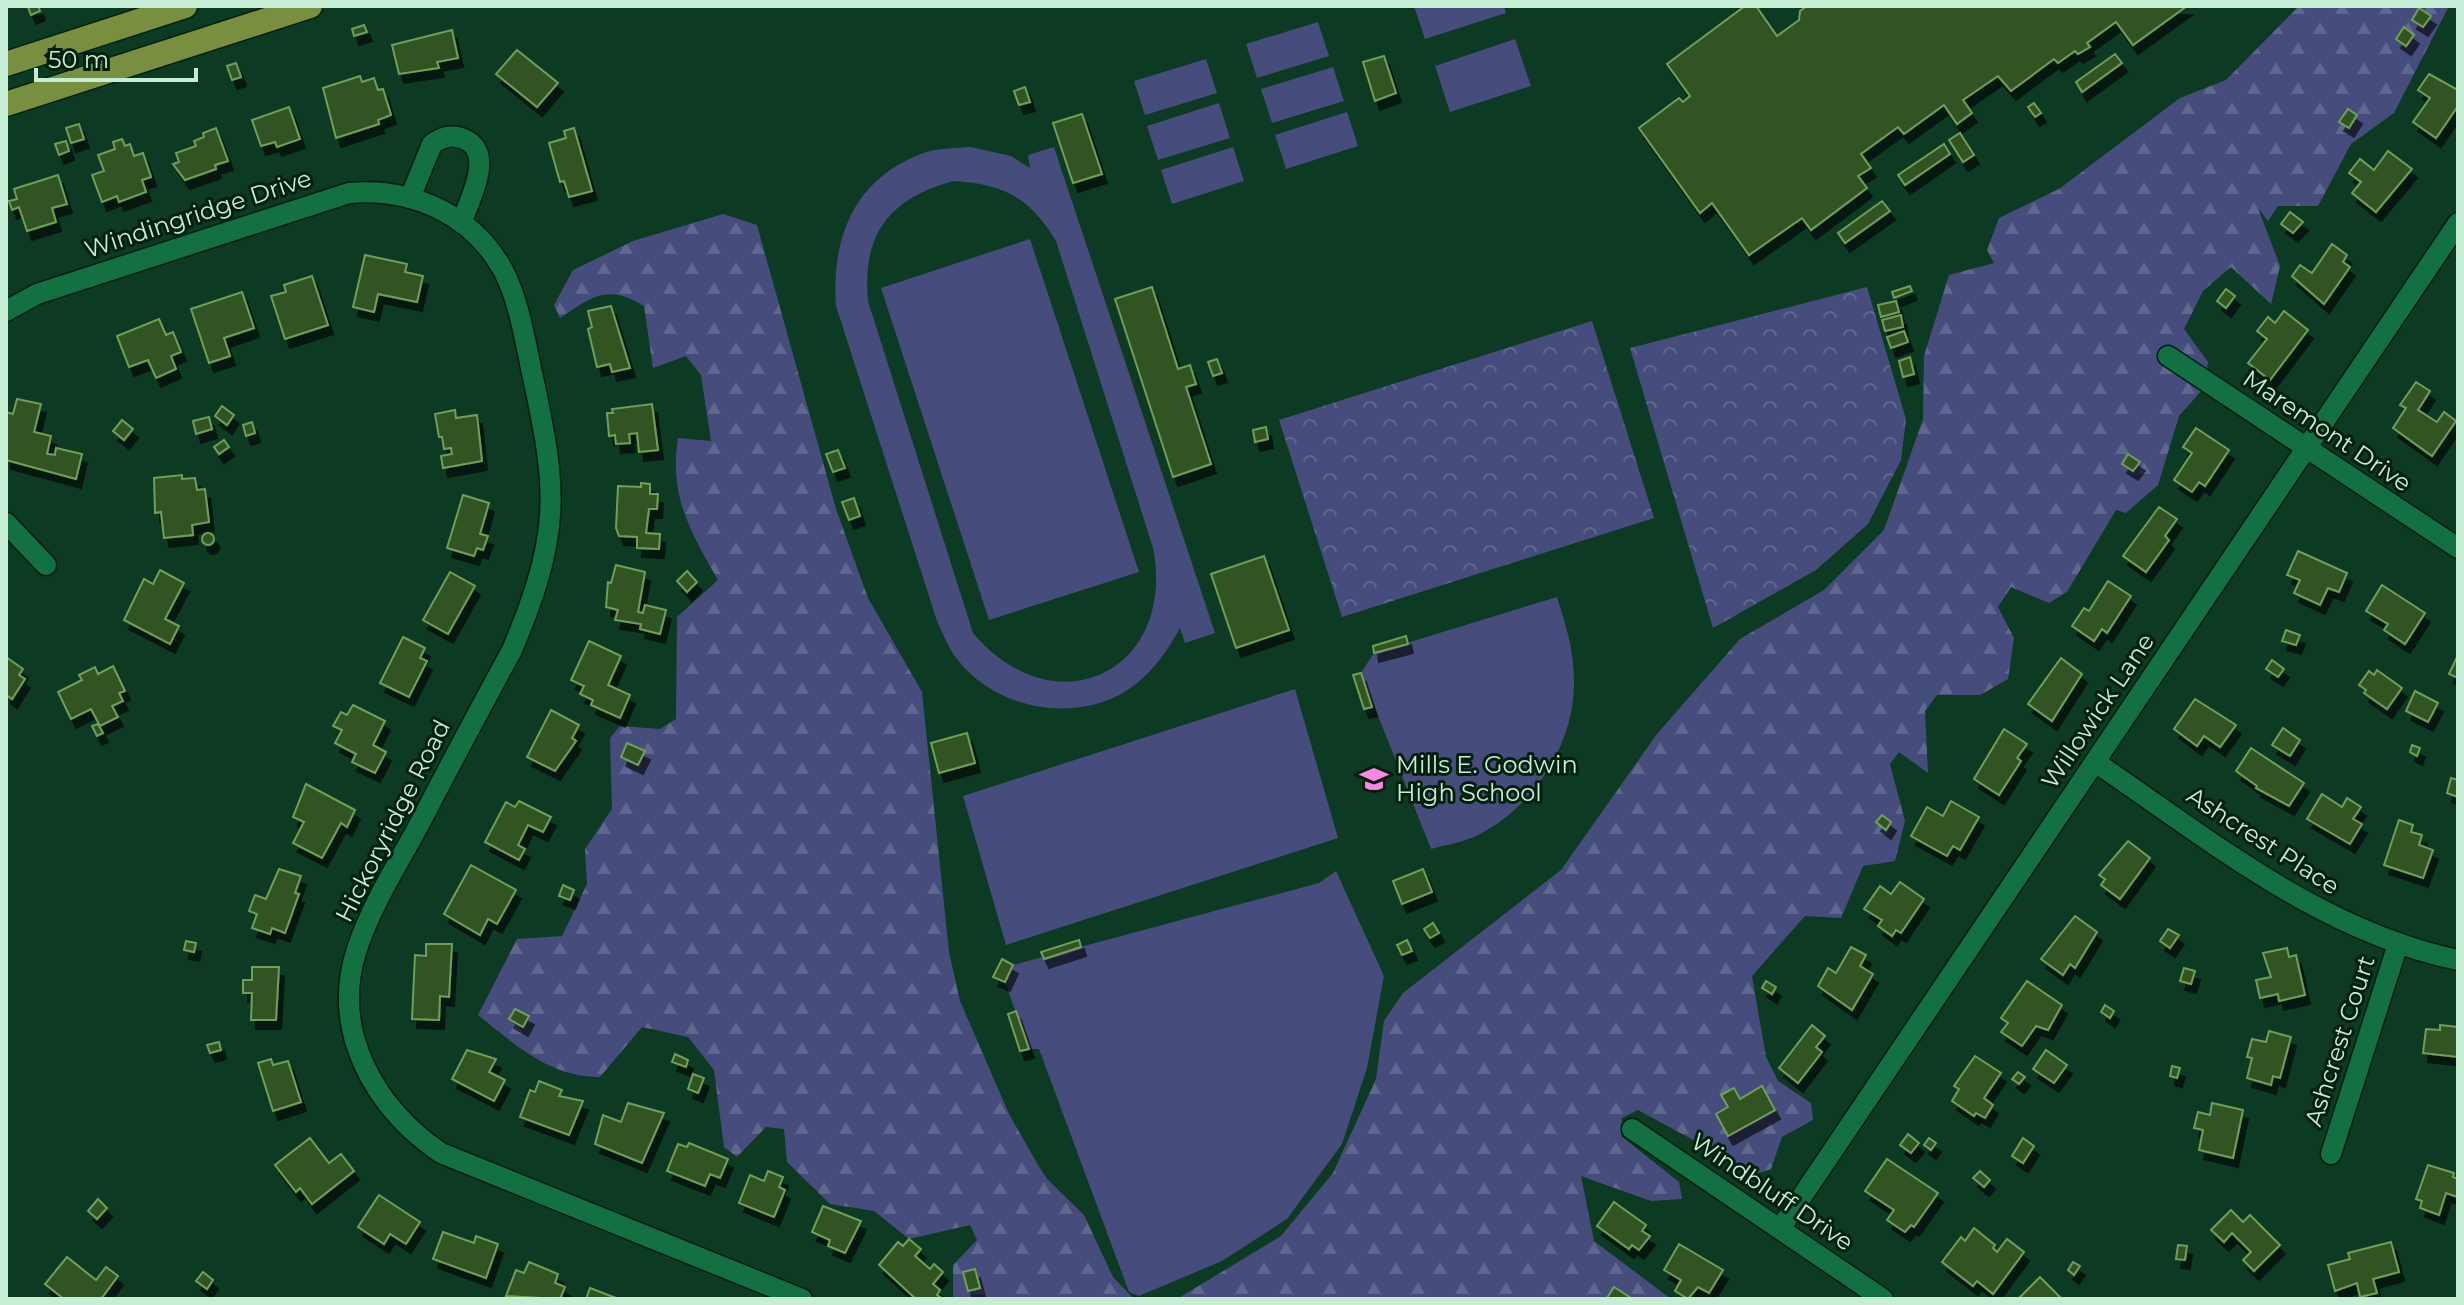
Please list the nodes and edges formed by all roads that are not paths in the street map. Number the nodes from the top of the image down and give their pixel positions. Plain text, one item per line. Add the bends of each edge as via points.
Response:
1 (185, 6) edge
2 (310, 6) edge
3 (6, 64) edge
4 (6, 104) edge
5 (410, 198) junction
6 (436, 207) joint
7 (462, 221) junction
8 (2458, 223) edge
9 (6, 311) edge
10 (2168, 356) dead end
11 (2306, 448) junction
12 (6, 523) edge
13 (2458, 548) edge
14 (46, 565) dead end
15 (2095, 762) junction
16 (2398, 944) junction
17 (2458, 960) edge
18 (1632, 1129) dead end
19 (2331, 1154) dead end
20 (1780, 1229) junction
21 (802, 1299) edge
22 (1883, 1299) edge

1 - 3 main road
2 - 4 main road
5 - 6 street, Windingridge Drive
5 - 7 street via 432,144 459,137 475,148 480,166
5 - 9 street, Windingridge Drive via 372,191 337,196 37,294
6 - 7 street, Hickoryridge Road
7 - 21 street, Hickoryridge Road via 485,243 509,285 547,447 550,515 531,603 512,650 356,952 350,1004 363,1065 391,1112 441,1153
8 - 11 street, Willowick Lane
10 - 11 street, Maremont Drive
11 - 13 street, Maremont Drive
11 - 15 street, Willowick Lane
12 - 14 street
15 - 16 street, Ashcrest Place via 2289,892
15 - 20 street, Willowick Lane
16 - 17 street, Ashcrest Place
16 - 19 street, Ashcrest Court
18 - 20 street, Windbluff Drive
20 - 22 street, Windbluff Drive

